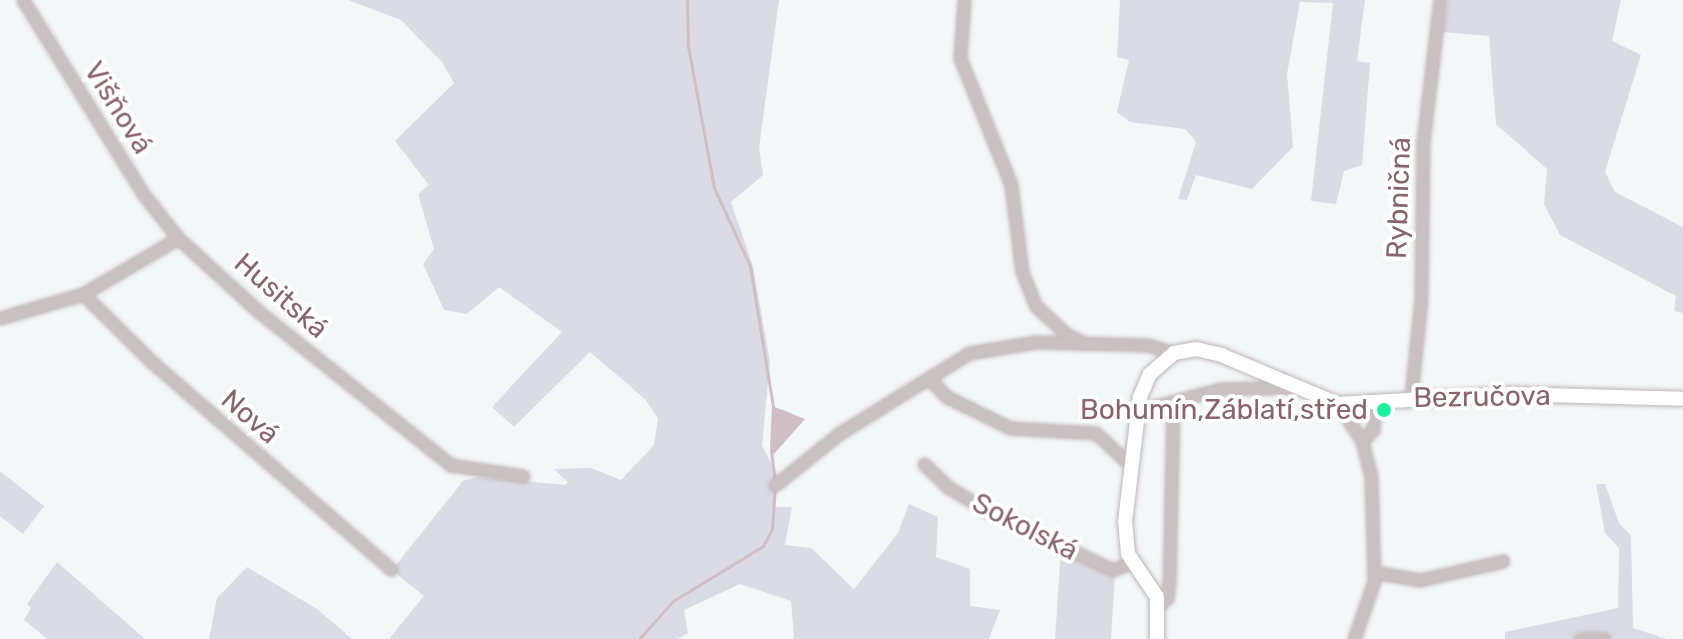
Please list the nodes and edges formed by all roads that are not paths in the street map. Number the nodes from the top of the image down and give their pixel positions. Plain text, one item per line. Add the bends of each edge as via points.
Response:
1 (23, 0) edge
2 (964, 0) edge
3 (1440, 0) edge
4 (178, 238) junction
5 (83, 294) junction
6 (0, 318) edge
7 (1086, 344) junction
8 (1174, 353) junction
9 (929, 378) junction
10 (1298, 387) junction
11 (1411, 397) junction
12 (1683, 399) edge
13 (1375, 401) junction
14 (1338, 404) junction
15 (1173, 405) junction
16 (1137, 411) junction
17 (1362, 441) junction
18 (924, 464) dead end
19 (1131, 466) junction
20 (523, 476) dead end
21 (775, 485) dead end
22 (1503, 561) dead end
23 (1132, 562) junction
24 (391, 569) dead end
25 (1374, 572) junction
26 (1159, 605) junction
27 (1157, 639) edge
28 (1354, 639) edge
29 (1580, 639) edge
30 (1604, 639) edge

1 - 4 street, Višňová via 144,195
2 - 7 street via 960,58 1011,185 1022,272 1036,306 1067,335
3 - 11 street, Rybničná via 1423,142 1421,298
4 - 5 street
4 - 20 street, Husitská via 270,321 451,465
5 - 6 street
5 - 24 street, Nová via 176,383
7 - 8 street via 1148,345
7 - 9 street via 1004,344 969,353
8 - 10 main road, Bezručova via 1196,349
8 - 16 main road, Sokolská via 1150,374
9 - 19 street via 947,397 1010,428 1096,433
9 - 21 street via 840,433
10 - 14 main road, Bezručova
10 - 15 street via 1221,389
11 - 12 main road, Bezručova
11 - 13 main road, Bezručova
13 - 14 main road, Bezručova
13 - 17 street via 1373,430
14 - 17 street
15 - 16 street
15 - 26 street via 1169,584 1167,598
16 - 19 main road, Sokolská
17 - 25 street via 1371,477
18 - 23 street, Sokolská via 984,509 1113,570
19 - 23 main road, Sokolská via 1125,530
22 - 25 street via 1420,580
23 - 26 main road, Sokolská
25 - 28 street
26 - 27 main road
29 - 30 street

